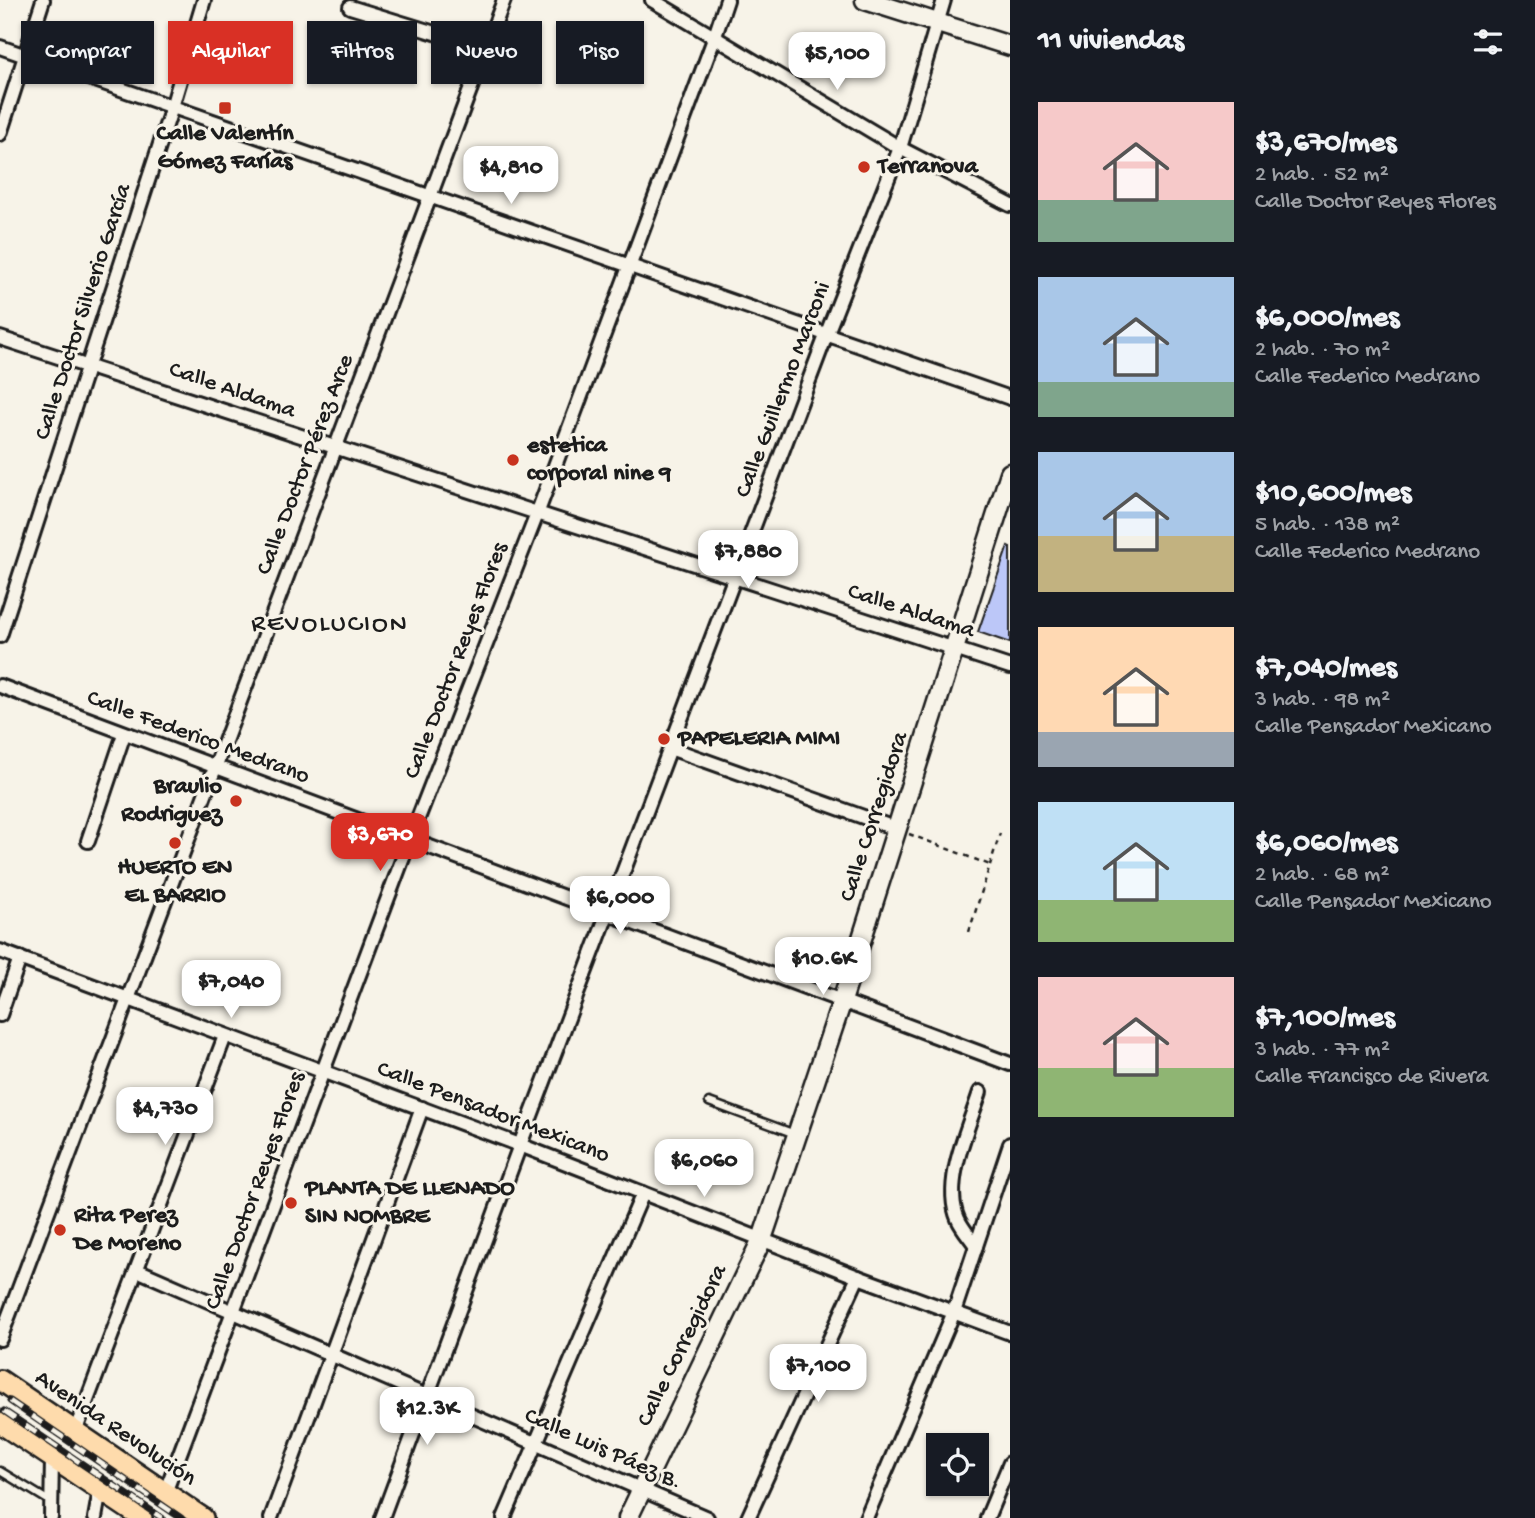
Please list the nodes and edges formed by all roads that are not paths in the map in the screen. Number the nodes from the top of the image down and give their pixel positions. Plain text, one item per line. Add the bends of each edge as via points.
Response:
1 (43, 0) edge
2 (204, 0) edge
3 (505, 0) edge
4 (652, 0) edge
5 (727, 0) edge
6 (865, 0) edge
7 (944, 0) edge
8 (350, 7) dead end
9 (37, 21) edge
10 (497, 21) edge
11 (937, 22) junction
12 (431, 32) edge
13 (714, 39) junction
14 (1010, 46) edge
15 (0, 47) edge
16 (21, 54) edge
17 (21, 71) edge
18 (106, 84) edge
19 (474, 84) edge
20 (172, 107) junction
21 (0, 134) edge
22 (901, 148) junction
23 (431, 196) junction
24 (1010, 205) edge
25 (628, 266) junction
26 (827, 333) junction
27 (0, 338) edge
28 (89, 365) junction
29 (1010, 398) edge
30 (335, 448) junction
31 (1010, 474) edge
32 (537, 514) junction
33 (735, 578) junction
34 (0, 636) edge
35 (954, 648) junction
36 (1010, 667) edge
37 (0, 686) edge
38 (124, 734) junction
39 (670, 748) junction
40 (216, 766) junction
41 (897, 829) junction
42 (410, 839) junction
43 (88, 841) dead end
44 (608, 913) junction
45 (0, 951) edge
46 (20, 958) junction
47 (128, 1000) junction
48 (842, 1001) junction
49 (1, 1007) edge
50 (225, 1036) junction
51 (1010, 1064) edge
52 (323, 1072) junction
53 (980, 1091) dead end
54 (709, 1102) dead end
55 (422, 1108) junction
56 (797, 1135) junction
57 (1010, 1144) edge
58 (520, 1145) junction
59 (643, 1193) junction
60 (762, 1239) junction
61 (976, 1246) junction
62 (137, 1270) junction
63 (858, 1277) junction
64 (954, 1312) junction
65 (234, 1313) junction
66 (1010, 1333) edge
67 (0, 1339) edge
68 (331, 1355) junction
69 (0, 1380) edge
70 (428, 1397) junction
71 (0, 1423) edge
72 (75, 1432) junction
73 (536, 1443) junction
74 (52, 1458) junction
75 (1010, 1463) edge
76 (0, 1471) edge
77 (100, 1490) junction
78 (641, 1490) junction
79 (165, 1493) junction
80 (51, 1502) junction
81 (51, 1518) edge
82 (95, 1518) edge
83 (142, 1518) edge
84 (203, 1518) edge
85 (271, 1518) edge
86 (382, 1518) edge
87 (504, 1518) edge
88 (628, 1518) edge
89 (707, 1518) edge
90 (748, 1518) edge
91 (866, 1518) edge
92 (987, 1518) edge

1 - 9 street
2 - 20 street, Calle Doctor Silverio García
3 - 10 street, Calle Doctor Pérez Arce
4 - 13 street
5 - 13 street, Calle Doctor Reyes Flores
6 - 11 street
7 - 11 street, Calle Guillermo Marconi
8 - 12 street
11 - 14 street
11 - 22 street, Calle Guillermo Marconi
13 - 22 street
13 - 25 street, Calle Doctor Reyes Flores
15 - 16 street
17 - 21 street
18 - 20 street
19 - 23 street, Calle Doctor Pérez Arce
20 - 23 street
20 - 28 street, Calle Doctor Silverio García
22 - 24 street
22 - 26 street, Calle Guillermo Marconi
23 - 25 street
23 - 30 street, Calle Doctor Pérez Arce
25 - 26 street
25 - 32 street, Calle Doctor Reyes Flores
26 - 29 street
26 - 33 street, Calle Guillermo Marconi
27 - 28 street, Calle Aldama
28 - 30 street, Calle Aldama
28 - 34 street, Calle Doctor Silverio García
30 - 32 street, Calle Aldama
30 - 40 street, Calle Doctor Pérez Arce
31 - 35 street, Calle Corregidora
32 - 33 street, Calle Aldama
32 - 42 street, Calle Doctor Reyes Flores
33 - 35 street, Calle Aldama
33 - 39 street, Calle Guillermo Marconi
35 - 36 street, Calle Aldama
35 - 41 street, Calle Corregidora
37 - 38 street, Calle Federico Medrano
38 - 40 street, Calle Federico Medrano
38 - 43 street
39 - 41 street
39 - 44 street, Calle Guillermo Marconi
40 - 42 street, Calle Federico Medrano
40 - 47 street, Calle Doctor Pérez Arce
41 - 48 street, Calle Corregidora
42 - 44 street, Calle Federico Medrano
42 - 52 street, Calle Doctor Reyes Flores
44 - 48 street, Calle Federico Medrano
44 - 58 street, Calle Guillermo Marconi
45 - 46 street, Calle Pensador Mexicano
46 - 47 street, Calle Pensador Mexicano
46 - 49 street
47 - 50 street, Calle Pensador Mexicano
47 - 67 street, Calle Doctor Pérez Arce
48 - 51 street, Calle Federico Medrano
48 - 56 street, Calle Corregidora
50 - 52 street, Calle Pensador Mexicano
50 - 62 street
52 - 55 street, Calle Pensador Mexicano
52 - 65 street, Calle Doctor Reyes Flores
53 - 61 street via 953,1182 958,1220
54 - 56 lane
55 - 58 street, Calle Pensador Mexicano
55 - 68 street
56 - 60 street, Calle Corregidora
57 - 61 street
58 - 59 street, Calle Pensador Mexicano
58 - 70 street, Calle Guillermo Marconi
59 - 60 street, Calle Pensador Mexicano
59 - 73 street
60 - 63 street, Calle Pensador Mexicano
60 - 78 street, Calle Corregidora
61 - 64 street
62 - 65 street, Calle Luis Páez B.
62 - 72 street
63 - 64 street, Calle Pensador Mexicano
63 - 90 street
64 - 66 street, Calle Pensador Mexicano
64 - 91 street
65 - 68 street, Calle Luis Páez B.
65 - 79 street, Calle Doctor Reyes Flores
68 - 70 street, Calle Luis Páez B.
68 - 85 street
69 - 72 main road, Avenida Revolución
70 - 73 street, Calle Luis Páez B.
70 - 86 street, Calle Guillermo Marconi
71 - 74 main road
72 - 79 main road, Avenida Revolución
73 - 78 street, Calle Luis Páez B.
73 - 87 street
74 - 77 main road
74 - 80 street
75 - 92 street
76 - 80 lane
77 - 82 street
77 - 83 main road
78 - 88 street, Calle Corregidora
78 - 89 street, Calle Luis Páez B.
79 - 84 main road, Avenida Revolución
80 - 81 street

